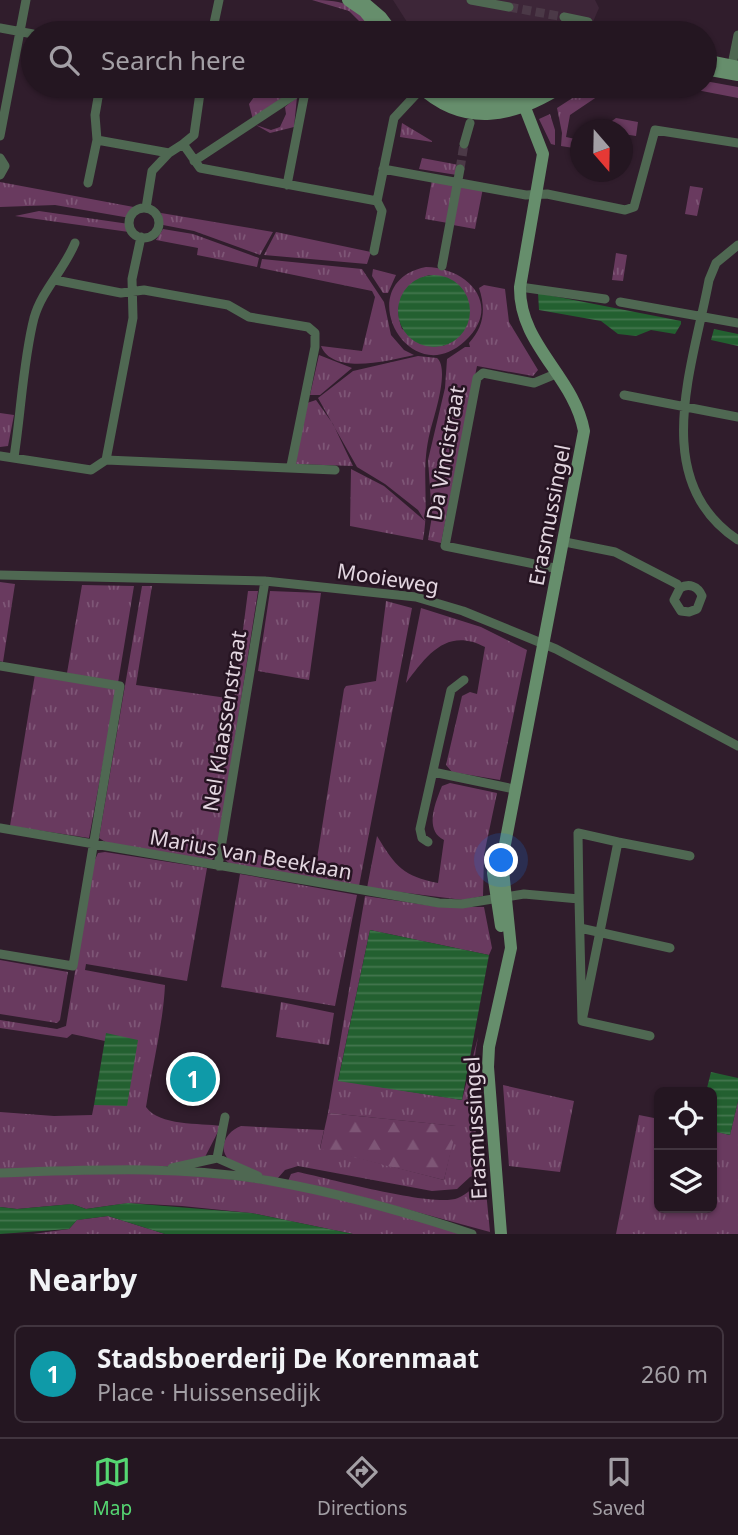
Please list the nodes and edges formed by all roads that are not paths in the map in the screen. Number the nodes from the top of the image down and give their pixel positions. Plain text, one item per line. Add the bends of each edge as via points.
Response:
1 (26, 0) edge
2 (219, 0) edge
3 (348, 0) edge
4 (361, 0) edge
5 (476, 0) edge
6 (504, 4) edge
7 (564, 17) tunnel mouth
8 (21, 21) edge
9 (215, 21) edge
10 (372, 21) edge
11 (384, 21) edge
12 (583, 21) edge
13 (21, 22) edge
14 (0, 27) edge
15 (19, 31) junction
16 (738, 35) edge
17 (717, 64) edge
18 (717, 69) edge
19 (735, 70) edge
20 (98, 98) edge
21 (199, 98) edge
22 (286, 98) edge
23 (301, 98) edge
24 (412, 98) edge
25 (436, 98) edge
26 (456, 98) edge
27 (532, 98) edge
28 (537, 98) edge
29 (524, 104) junction
30 (470, 123) dead end
31 (0, 136) edge
32 (97, 140) junction
33 (738, 143) edge
34 (183, 144) junction
35 (464, 144) tunnel mouth
36 (169, 153) junction
37 (0, 158) edge
38 (194, 161) junction
39 (383, 169) junction
40 (460, 169) tunnel mouth
41 (0, 174) edge
42 (457, 181) junction
43 (88, 183) dead end
44 (288, 185) junction
45 (537, 195) junction
46 (377, 201) junction
47 (146, 208) junction
48 (141, 237) junction
49 (75, 243) dead end
50 (738, 245) edge
51 (374, 251) dead end
52 (442, 266) dead end
53 (55, 280) junction
54 (520, 287) junction
55 (134, 291) junction
56 (605, 299) dead end
57 (620, 302) dead end
58 (702, 317) junction
59 (738, 323) edge
60 (558, 373) junction
61 (624, 395) dead end
62 (685, 407) junction
63 (738, 417) edge
64 (0, 456) edge
65 (15, 457) junction
66 (106, 460) junction
67 (291, 466) junction
68 (335, 470) dead end
69 (738, 540) edge
70 (565, 542) junction
71 (559, 569) junction
72 (0, 575) edge
73 (265, 581) junction
74 (680, 588) dead end
75 (544, 644) junction
76 (0, 666) edge
77 (464, 680) dead end
78 (738, 746) edge
79 (433, 772) junction
80 (514, 789) junction
81 (0, 828) edge
82 (428, 842) dead end
83 (618, 842) junction
84 (97, 845) junction
85 (690, 856) dead end
86 (218, 866) junction
87 (501, 898) junction
88 (579, 899) junction
89 (580, 928) junction
90 (600, 932) junction
91 (670, 948) dead end
92 (0, 954) edge
93 (582, 1021) junction
94 (650, 1036) dead end
95 (225, 1117) dead end
96 (217, 1158) junction
97 (163, 1170) junction
98 (0, 1173) edge
99 (269, 1181) junction
100 (472, 1234) edge
101 (501, 1234) edge

1 - 8 street
2 - 9 street
3 - 10 street
4 - 11 street
5 - 6 street
7 - 12 street
13 - 15 street
14 - 15 street
15 - 31 street
16 - 19 street
17 - 19 street
18 - 19 street
20 - 32 street
21 - 34 street via 194,135
22 - 38 street
23 - 44 street
24 - 39 street via 394,118
25 - 29 street via 472,113 503,114
26 - 29 street
27 - 29 street
28 - 29 street
29 - 45 street, Erasmussingel via 543,154
30 - 35 street
32 - 36 street
32 - 43 street
33 - 45 street via 655,130 634,207 625,210
34 - 36 street
34 - 38 street
36 - 47 street via 152,171
37 - 41 street via 5,166
38 - 44 street via 200,168
39 - 42 street
39 - 46 street
40 - 42 street
42 - 45 street
42 - 52 street
44 - 46 street
45 - 54 street, Erasmussingel
46 - 51 street via 382,211
47 - 48 street via 134,212 130,220 131,230
47 - 48 street via 156,214 158,225 152,235
48 - 55 street via 132,279
49 - 53 street
50 - 58 street via 716,263
53 - 55 street via 121,293
53 - 65 street via 43,294 34,318
54 - 56 street
54 - 60 street, Erasmussingel via 525,325
55 - 66 street
55 - 67 street via 228,305 249,317 308,327 315,333
57 - 58 street
58 - 59 street
58 - 62 street
60 - 70 street, Erasmussingel via 578,405 584,431
60 - 71 street, Da Vincistraat via 534,383 483,373 477,378 446,546
61 - 62 street
62 - 63 street
62 - 69 street via 682,450 688,476 706,510
64 - 65 street
65 - 66 street via 91,470
66 - 67 street
67 - 68 street
70 - 71 street, Erasmussingel
70 - 74 street via 615,552
71 - 75 street, Erasmussingel
72 - 73 street, Mooieweg
73 - 75 street, Mooieweg via 431,600
73 - 86 street, Nel Klaassenstraat
75 - 78 street, Mooieweg
75 - 80 street, Erasmussingel
76 - 84 street via 120,686
77 - 79 street via 451,690
79 - 80 street
79 - 82 street via 421,829
80 - 87 street, Erasmussingel
81 - 84 street, Marius van Beeklaan
83 - 85 street
83 - 88 street via 578,833
83 - 90 street
84 - 86 street, Marius van Beeklaan
84 - 92 street via 72,966
86 - 87 street, Marius van Beeklaan via 462,904
87 - 88 street, Marius van Beeklaan via 524,894
87 - 101 street, Erasmussingel via 511,948 488,1067
88 - 89 street
89 - 90 street
89 - 93 street
90 - 91 street
90 - 93 street
93 - 94 street
95 - 96 street
96 - 97 street
96 - 99 street
97 - 98 street
97 - 99 street
99 - 100 street via 409,1213

